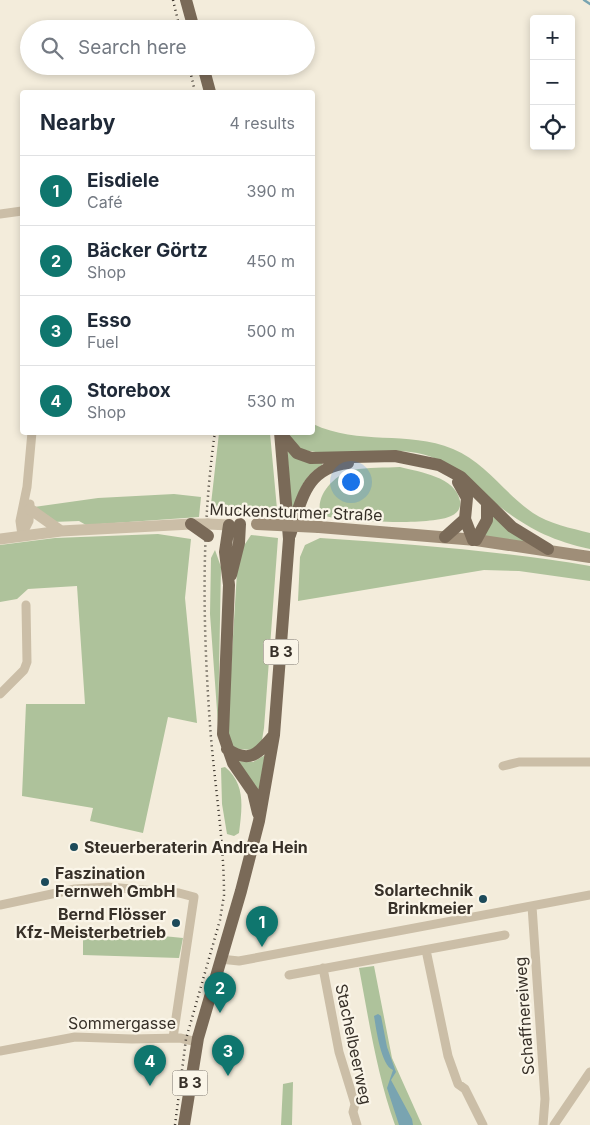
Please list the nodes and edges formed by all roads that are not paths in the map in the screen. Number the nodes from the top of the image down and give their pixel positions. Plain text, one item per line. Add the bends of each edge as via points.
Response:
1 (186, 0) edge
2 (192, 20) edge
3 (205, 75) edge
4 (209, 90) edge
5 (20, 211) edge
6 (0, 214) edge
7 (32, 435) edge
8 (280, 435) edge
9 (282, 435) edge
10 (27, 487) junction
11 (487, 505) junction
12 (30, 509) junction
13 (465, 518) junction
14 (191, 524) joint
15 (234, 524) junction
16 (208, 530) junction
17 (60, 531) junction
18 (22, 535) junction
19 (444, 537) junction
20 (0, 539) edge
21 (289, 539) junction
22 (475, 540) junction
23 (548, 549) junction
24 (225, 552) junction
25 (590, 556) edge
26 (229, 585) junction
27 (26, 605) dead end
28 (0, 694) edge
29 (274, 735) junction
30 (227, 749) junction
31 (590, 762) edge
32 (503, 766) dead end
33 (259, 821) junction
34 (590, 895) edge
35 (0, 905) edge
36 (532, 906) junction
37 (505, 935) dead end
38 (426, 950) junction
39 (220, 959) junction
40 (323, 968) junction
41 (288, 975) dead end
42 (174, 1038) junction
43 (194, 1039) junction
44 (0, 1051) edge
45 (590, 1072) edge
46 (558, 1124) edge
47 (184, 1125) edge
48 (357, 1125) edge
49 (483, 1125) edge
50 (543, 1125) edge

1 - 2 main road
3 - 4 main road
5 - 6 street
7 - 10 street
8 - 21 main road, B 3
9 - 11 main road via 297,453 310,458 395,456 439,465 461,477
10 - 12 street
10 - 18 street via 20,521
11 - 22 main road via 487,520
11 - 23 main road via 512,527
12 - 17 street
12 - 18 street via 29,522
13 - 19 main road
13 - 21 main road via 468,508 464,490 446,473 410,462 354,462 325,470 308,485
13 - 22 main road
14 - 16 main road, bridge
14 - 17 street, Muckensturmer Straße
15 - 16 street, Muckensturmer Straße
15 - 19 main road, Muckensturmer Straße, bridge
15 - 24 main road
15 - 26 main road via 239,542
16 - 24 main road
17 - 18 street, Muckensturmer Straße
18 - 20 street, Muckensturmer Straße
19 - 22 main road, Muckensturmer Straße
21 - 29 main road, B 3
22 - 23 main road, Muckensturmer Straße
23 - 25 main road, Muckensturmer Straße
24 - 26 main road
26 - 30 main road via 223,718
27 - 28 street via 28,662
29 - 30 main road via 254,755 243,756
29 - 33 main road, B 3
30 - 33 main road via 253,792
31 - 32 street via 519,762
33 - 39 main road, B 3
34 - 36 street
35 - 42 street via 75,889 108,887 194,897
36 - 39 street via 239,960
36 - 50 street, Schaffnereiweg via 545,1099
37 - 38 street, Stachelbeerweg
38 - 40 street, Stachelbeerweg
38 - 49 street via 448,1056 458,1084 465,1089
39 - 43 main road, B 3
40 - 41 street, Stachelbeerweg
40 - 48 street, Stachelbeerweg
42 - 43 street, Sommergasse
42 - 44 street, Sommergasse via 75,1036
43 - 47 main road, B 3
45 - 46 street

